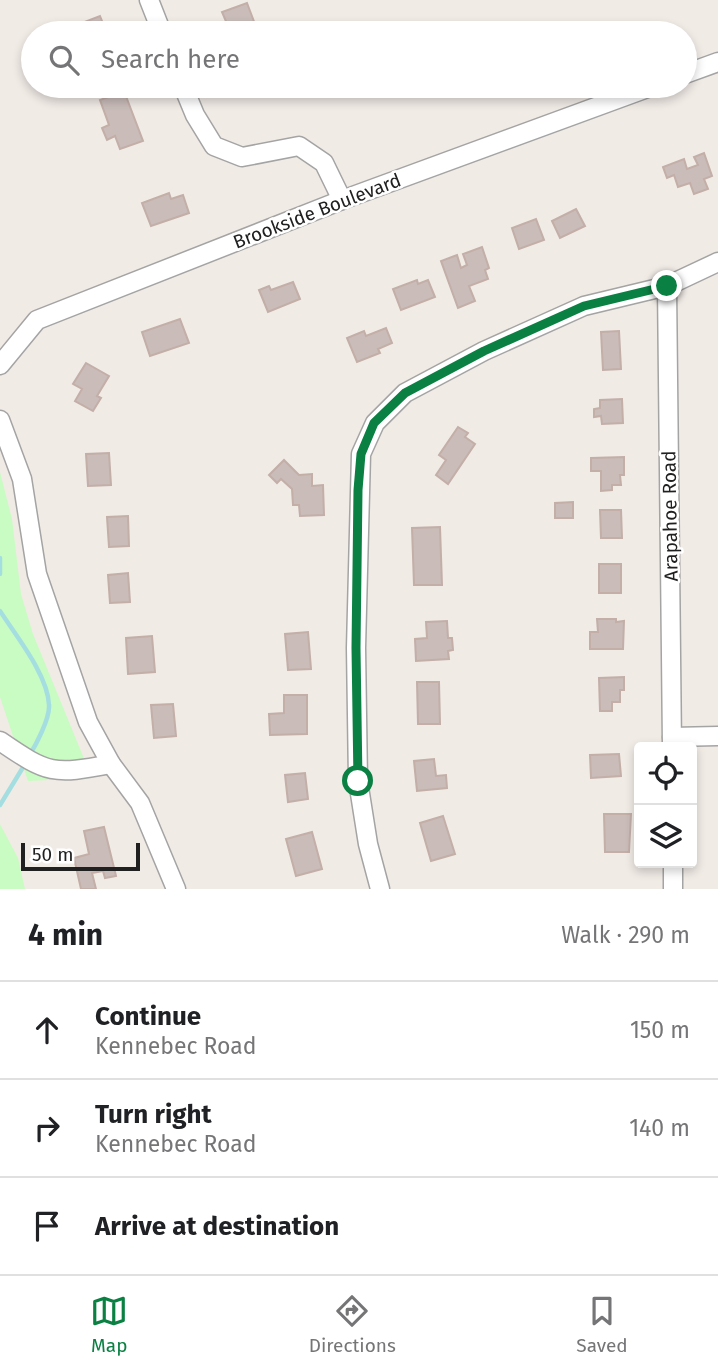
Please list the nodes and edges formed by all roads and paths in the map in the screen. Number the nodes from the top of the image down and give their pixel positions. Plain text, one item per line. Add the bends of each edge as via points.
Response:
1 (149, 0) edge
2 (157, 21) edge
3 (718, 62) edge
4 (697, 70) edge
5 (188, 98) edge
6 (620, 98) edge
7 (342, 200) junction
8 (718, 262) edge
9 (667, 286) junction
10 (0, 365) edge
11 (0, 420) edge
12 (718, 736) edge
13 (0, 741) edge
14 (672, 742) edge
15 (111, 765) junction
16 (673, 868) edge
17 (176, 889) edge
18 (380, 889) edge
19 (673, 889) edge

1 - 2 street
3 - 4 street
5 - 7 street via 214,146 242,157 299,146 324,163
6 - 7 street, Brookside Boulevard
7 - 10 street, Brookside Boulevard via 37,320
8 - 9 street
9 - 14 street, Arapahoe Road
9 - 18 street via 584,306 484,351 405,393 374,423 361,454 358,490 356,648 358,781
11 - 15 street via 22,479 37,574 88,722
12 - 14 street
13 - 15 street via 50,771
15 - 17 street via 140,803
16 - 19 street

